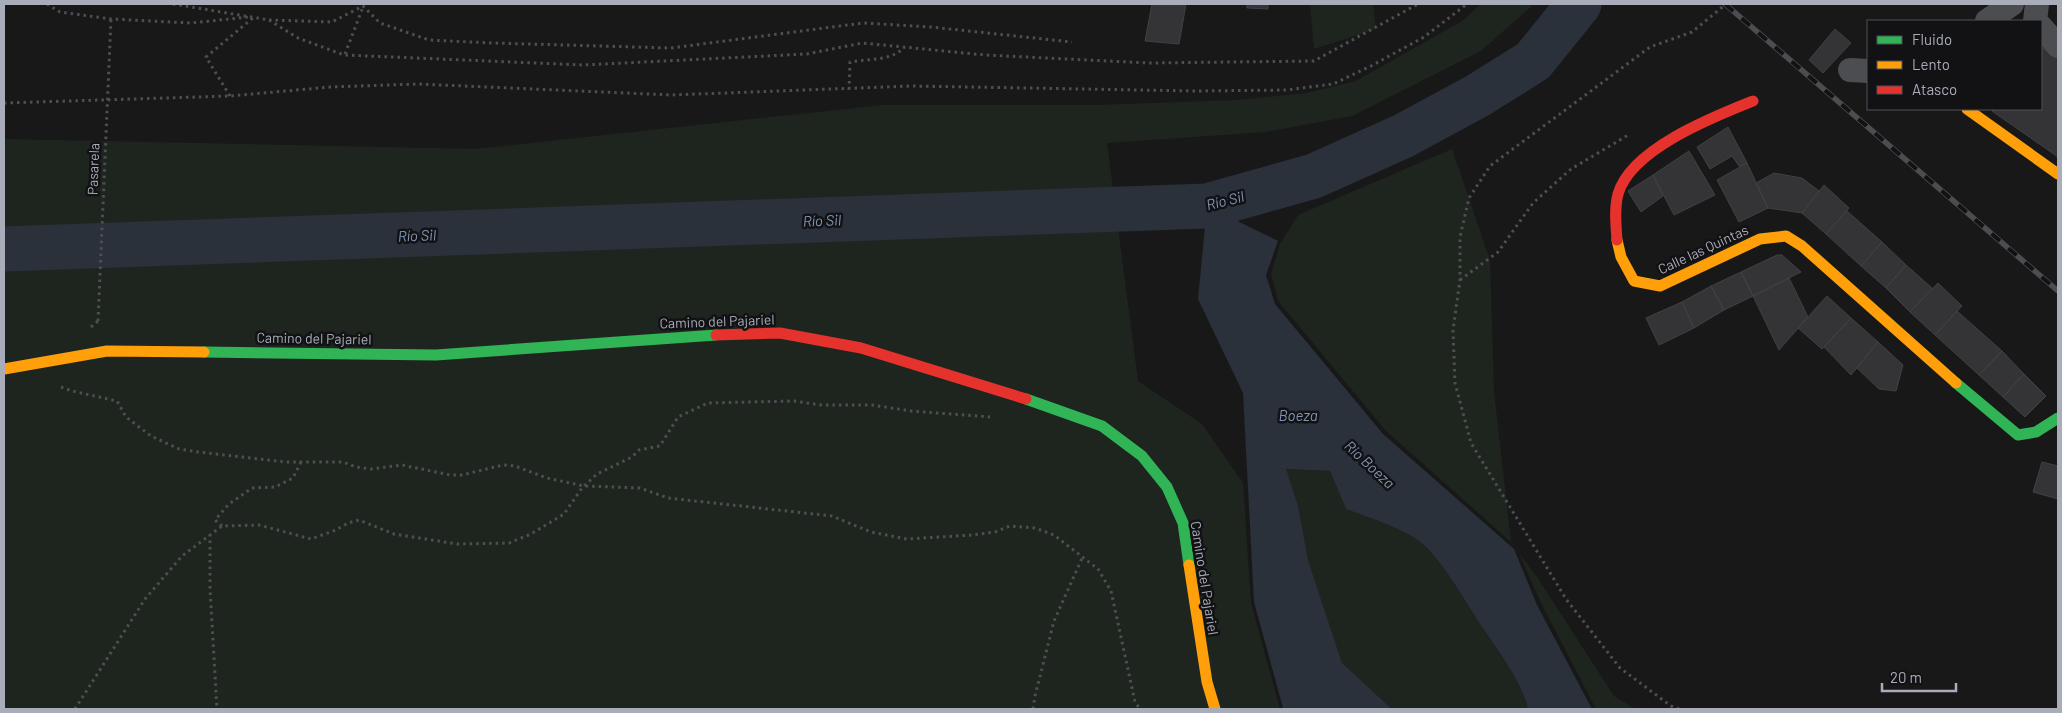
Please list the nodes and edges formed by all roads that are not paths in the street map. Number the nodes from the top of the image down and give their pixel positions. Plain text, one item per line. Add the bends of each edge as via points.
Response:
1 (2012, 4) edge
2 (1988, 20) edge
3 (2042, 26) edge
4 (2058, 46) edge
5 (1753, 101) dead end
6 (1967, 110) edge
7 (2058, 174) edge
8 (4, 369) edge
9 (2058, 418) edge
10 (1215, 709) edge

1 - 2 street
3 - 4 street
5 - 9 street, Calle las Quintas via 1720,114 1655,148 1620,188 1616,211 1618,237 1621,255 1634,281 1660,286 1760,239 1786,236 1802,246 1981,406 2018,435 2036,432
6 - 7 street
8 - 10 street, Camino del Pajariel via 107,351 436,355 689,336 780,333 861,348 1102,426 1142,456 1167,487 1183,523 1207,682

